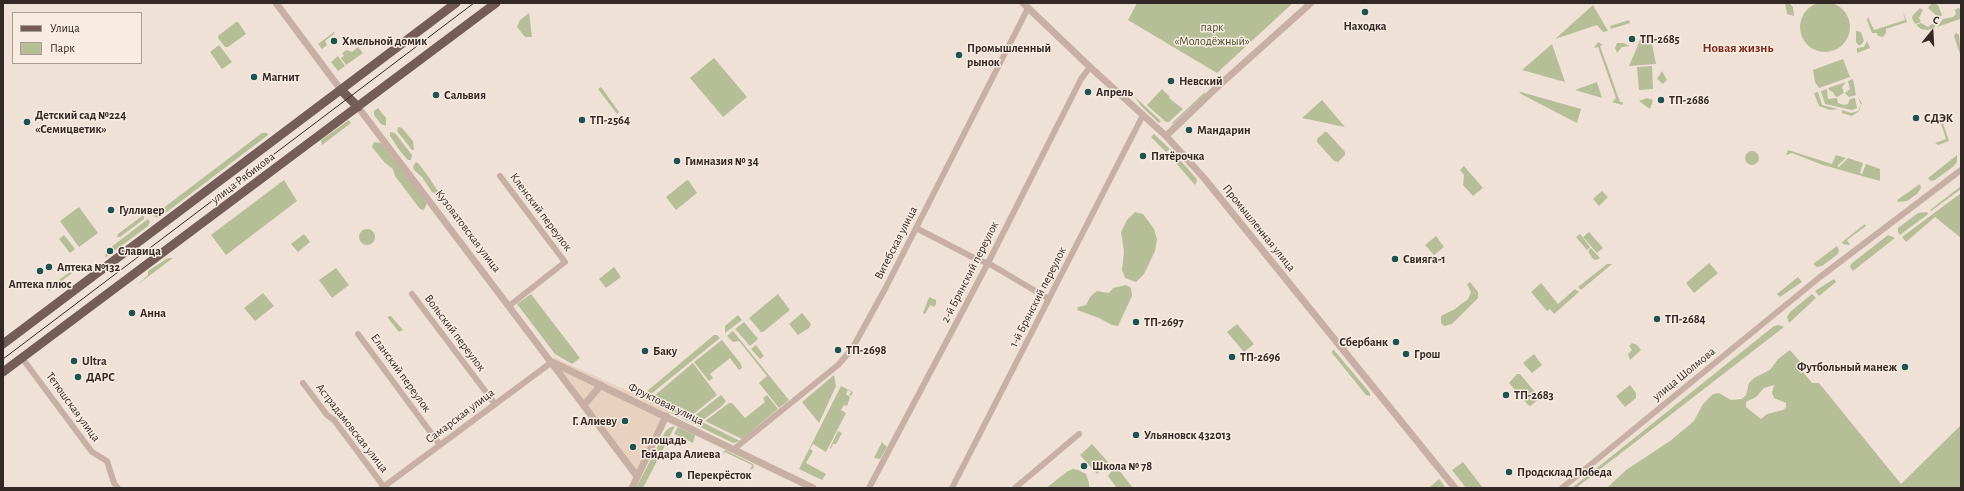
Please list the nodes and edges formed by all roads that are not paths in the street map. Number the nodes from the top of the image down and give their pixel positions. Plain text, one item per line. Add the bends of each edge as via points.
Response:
1 (276, 3) edge
2 (456, 3) edge
3 (496, 3) edge
4 (1311, 3) edge
5 (1025, 6) edge
6 (1090, 67) junction
7 (341, 90) junction
8 (358, 107) junction
9 (1143, 115) junction
10 (1166, 136) junction
11 (1961, 170) edge
12 (500, 176) dead end
13 (916, 228) junction
14 (988, 263) junction
15 (412, 294) dead end
16 (1049, 299) junction
17 (509, 306) junction
18 (358, 334) dead end
19 (3, 344) edge
20 (22, 358) junction
21 (552, 362) junction
22 (3, 372) edge
23 (303, 383) dead end
24 (601, 385) junction
25 (495, 404) junction
26 (584, 405) junction
27 (666, 416) junction
28 (1079, 434) dead end
29 (440, 445) junction
30 (734, 449) junction
31 (638, 476) junction
32 (383, 487) edge
33 (118, 488) edge
34 (632, 488) edge
35 (813, 488) edge
36 (869, 488) edge
37 (952, 488) edge
38 (1015, 488) edge
39 (1455, 488) edge
40 (1562, 488) edge

1 - 7 street, Кузоватовская улица
2 - 7 main road, улица Рябикова
3 - 8 main road, улица Рябикова
4 - 10 street via 1215,88
5 - 6 street, Промышленная улица
5 - 13 street, Витебская улица
6 - 9 street, Промышленная улица
6 - 14 street, 2-й Брянский переулок
7 - 8 main road, Кузоватовская улица
7 - 19 main road, улица Рябикова
8 - 17 street, Кузоватовская улица
8 - 20 main road, улица Рябикова
9 - 10 street, Промышленная улица
9 - 16 street, 1-й Брянский переулок
10 - 39 street, Промышленная улица via 1204,178
11 - 40 street, улица Шолмова via 1820,277
12 - 17 street, Кленский переулок via 565,262
13 - 14 street
13 - 30 street, Витебская улица via 848,355 838,366
14 - 16 street
14 - 36 street, 2-й Брянский переулок
15 - 25 street, Вольский переулок
16 - 37 street, 1-й Брянский переулок
17 - 21 street, Кузоватовская улица
18 - 29 street, Еланский переулок
20 - 22 main road, улица Рябикова
20 - 33 street, Тетюшская улица via 92,452 107,461
21 - 24 street, Фруктовая улица
21 - 25 street, Самарская улица
21 - 26 street, Кузоватовская улица
23 - 32 street, Астрадамовская улица via 327,415 334,420
24 - 26 street
24 - 27 street, Фруктовая улица
25 - 29 street, Самарская улица
26 - 31 street, Кузоватовская улица
27 - 30 street, Фруктовая улица
27 - 31 street
28 - 38 street
29 - 32 street, Самарская улица
30 - 35 street, Фруктовая улица
31 - 34 street

